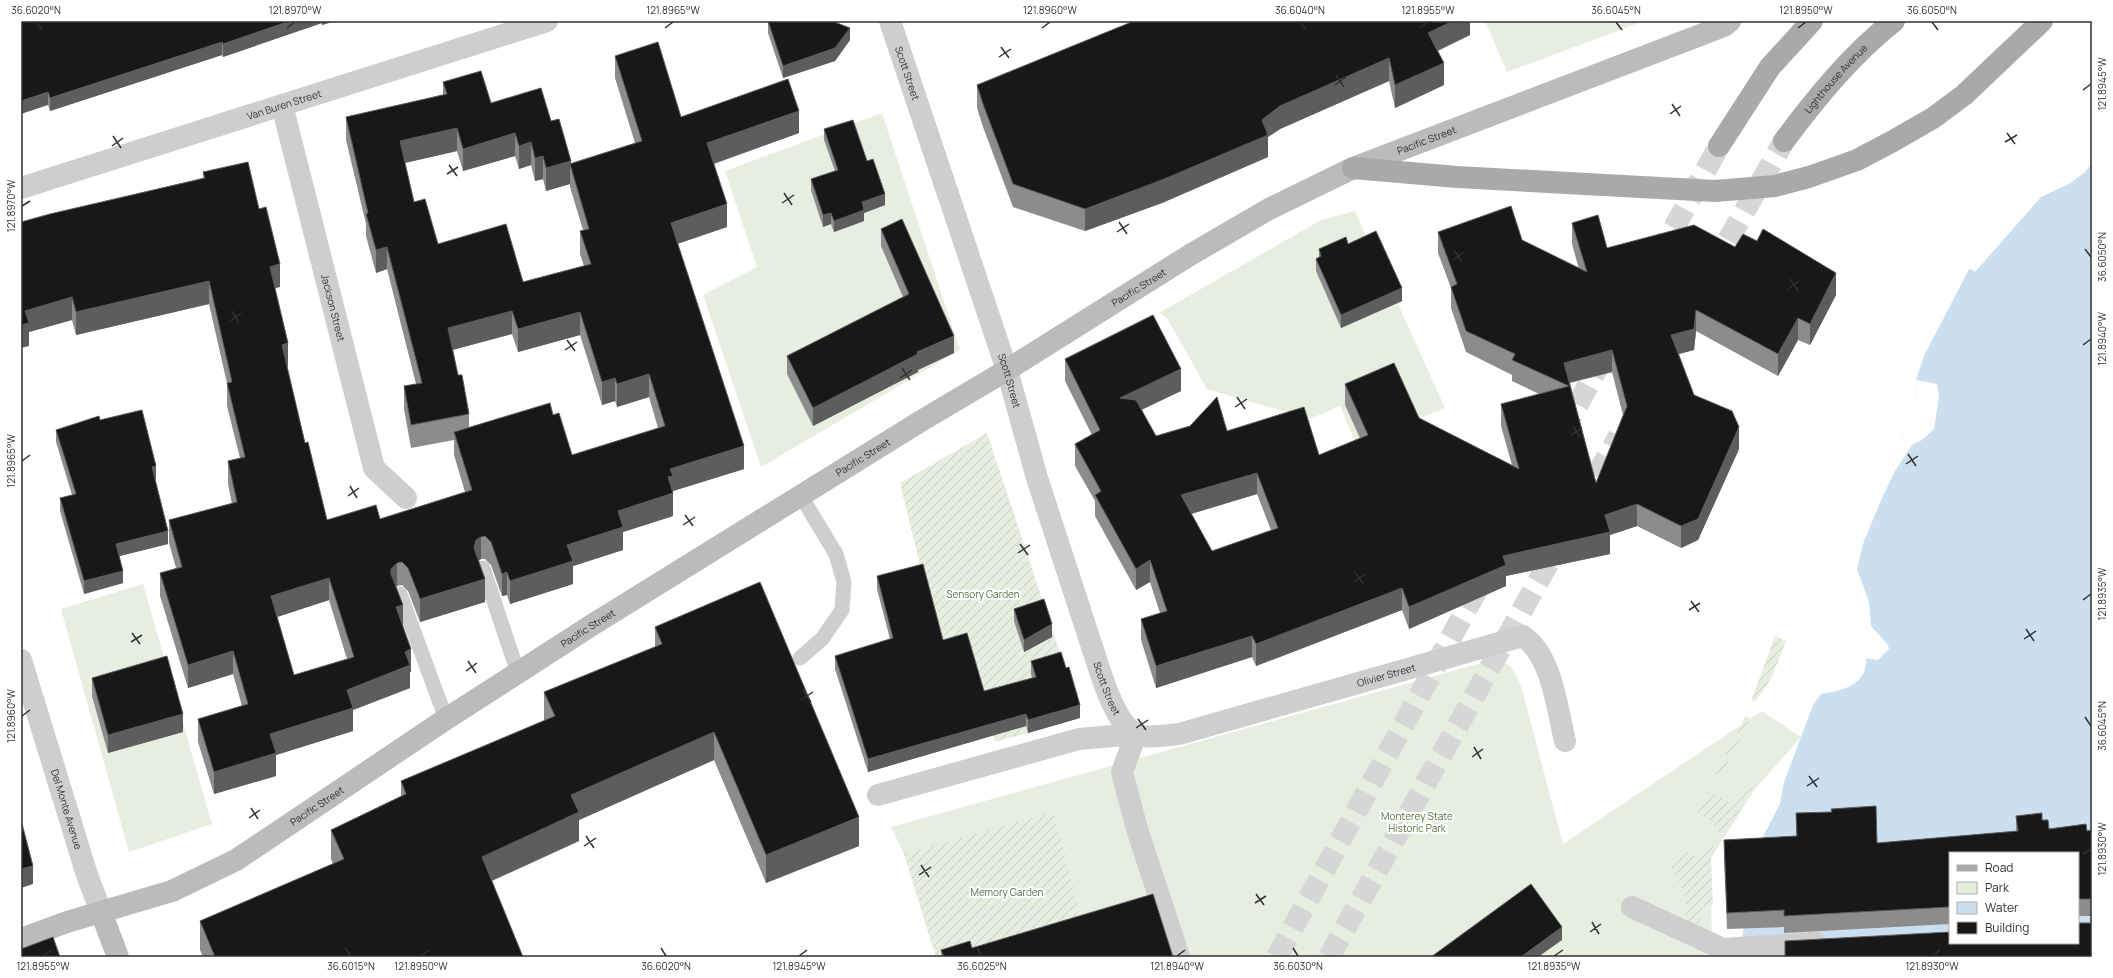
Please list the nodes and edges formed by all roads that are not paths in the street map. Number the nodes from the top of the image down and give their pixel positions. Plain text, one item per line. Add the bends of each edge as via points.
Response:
1 (547, 21) edge
2 (890, 21) edge
3 (1730, 21) edge
4 (1812, 21) edge
5 (1894, 21) edge
6 (2042, 21) edge
7 (282, 105) junction
8 (1784, 141) tunnel mouth
9 (1719, 146) tunnel mouth
10 (1354, 168) junction
11 (21, 188) edge
12 (1007, 370) junction
13 (801, 496) junction
14 (406, 498) dead end
15 (483, 568) edge
16 (400, 594) edge
17 (800, 658) dead end
18 (21, 660) edge
19 (518, 673) junction
20 (446, 719) junction
21 (1136, 734) junction
22 (1566, 741) dead end
23 (878, 795) dead end
24 (1632, 907) dead end
25 (101, 912) junction
26 (21, 939) edge
27 (1834, 942) edge
28 (118, 957) edge
29 (1179, 957) edge

1 - 7 street, Van Buren Street
2 - 12 street, Scott Street
3 - 10 main road, Pacific Street via 1724,26
4 - 9 main road via 1770,67
5 - 8 main road, Lighthouse Avenue via 1852,59 1815,100
6 - 10 main road via 1964,95 1933,118 1857,160 1775,186 1715,191 1457,177
7 - 11 street, Van Buren Street
7 - 14 street, Jackson Street via 374,468
10 - 12 main road, Pacific Street via 1311,187 1229,231
12 - 13 main road, Pacific Street
12 - 21 street, Scott Street via 1037,478 1103,682 1124,722
13 - 17 lane via 836,554 844,582 842,610 822,639
13 - 19 main road, Pacific Street
15 - 19 lane
16 - 20 lane
18 - 25 street, Del Monte Avenue via 87,875
19 - 20 main road, Pacific Street
20 - 25 main road, Pacific Street via 236,860 172,891
21 - 22 street, Olivier Street via 1179,734 1523,636 1536,647 1545,662
21 - 23 street via 1079,740
21 - 29 street via 1122,772 1137,829
24 - 27 street via 1723,949
25 - 26 main road, Pacific Street
25 - 28 main road, Del Monte Avenue

